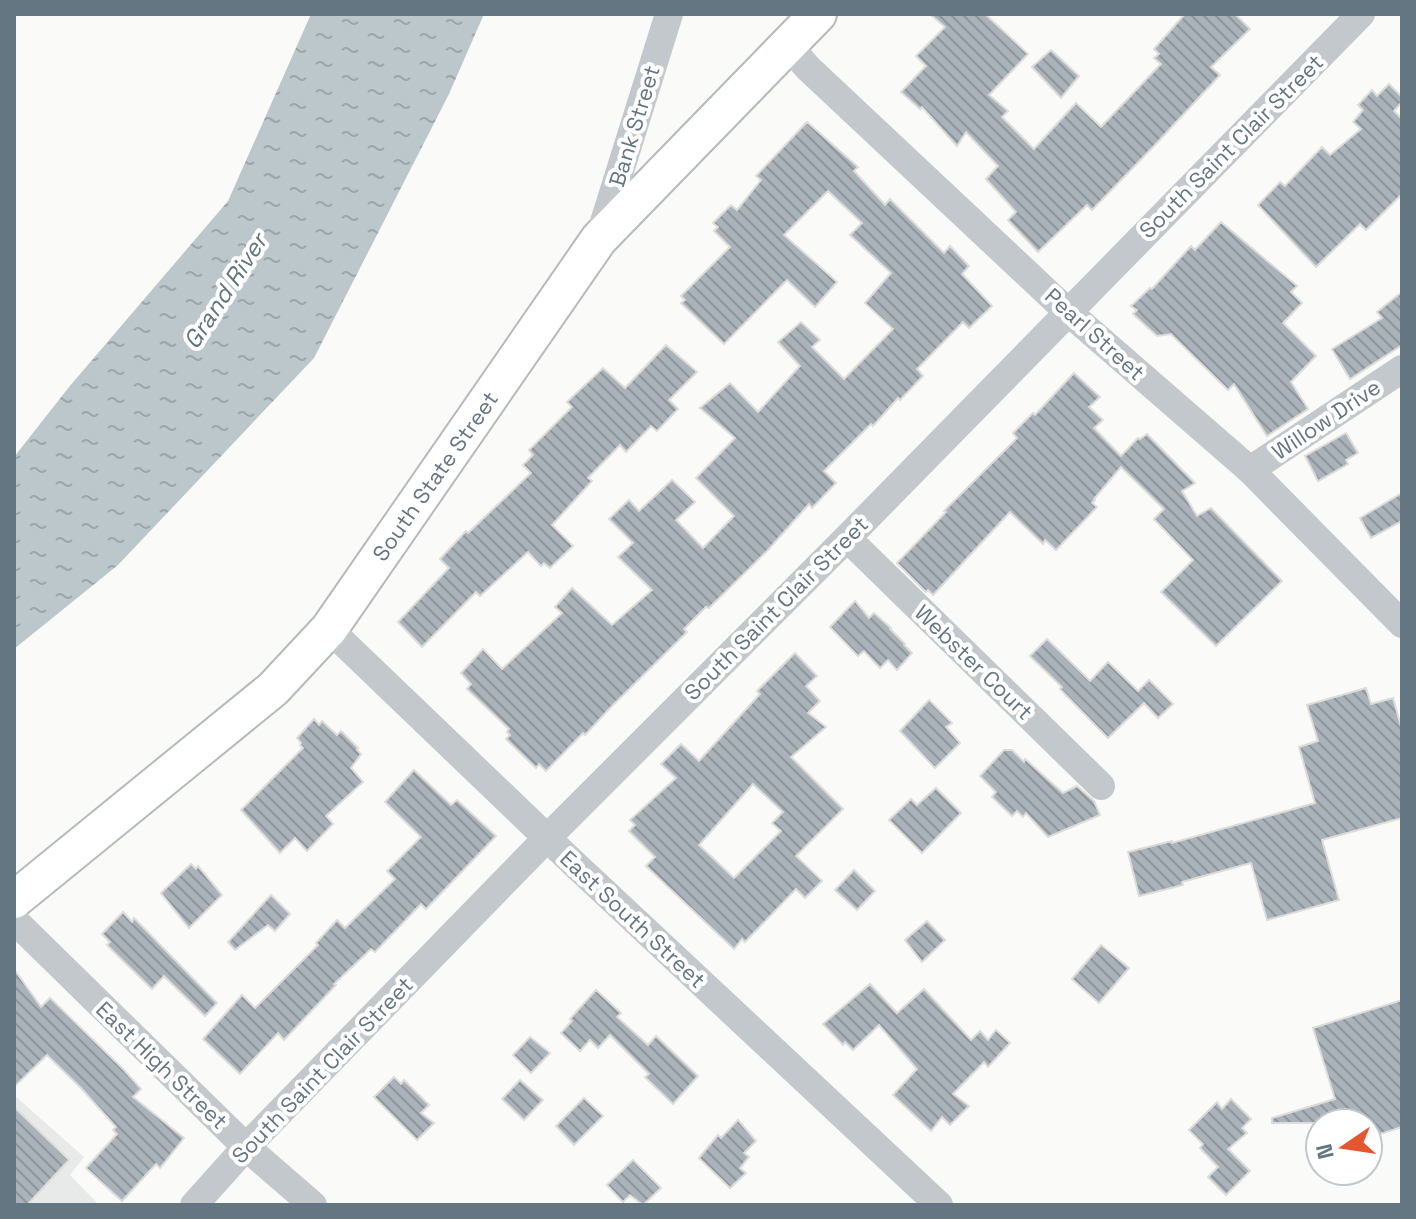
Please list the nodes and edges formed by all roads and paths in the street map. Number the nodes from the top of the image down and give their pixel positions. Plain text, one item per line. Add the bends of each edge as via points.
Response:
1 (669, 14) edge
2 (818, 14) edge
3 (1361, 14) edge
4 (788, 45) junction
5 (599, 239) junction
6 (1067, 311) junction
7 (1402, 369) edge
8 (1250, 470) junction
9 (847, 538) junction
10 (1402, 624) edge
11 (329, 629) junction
12 (1101, 786) dead end
13 (547, 838) junction
14 (14, 900) edge
15 (14, 920) edge
16 (246, 1147) junction
17 (194, 1205) edge
18 (313, 1205) edge
19 (939, 1205) edge

1 - 5 street, Bank Street
2 - 4 main road, South State Street
3 - 6 street, South Saint Clair Street
4 - 5 main road, South State Street
4 - 6 street, Pearl Street
5 - 11 main road, South State Street
6 - 8 street, Pearl Street
6 - 9 street, South Saint Clair Street
7 - 8 street, Willow Drive
8 - 10 street, Pearl Street
9 - 12 street, Webster Court
9 - 13 street, South Saint Clair Street
11 - 13 street, East South Street
11 - 14 main road, South State Street via 273,689
13 - 16 street, South Saint Clair Street
13 - 19 street, East South Street
15 - 16 street, East High Street
16 - 17 street, South Saint Clair Street
16 - 18 street, East High Street

